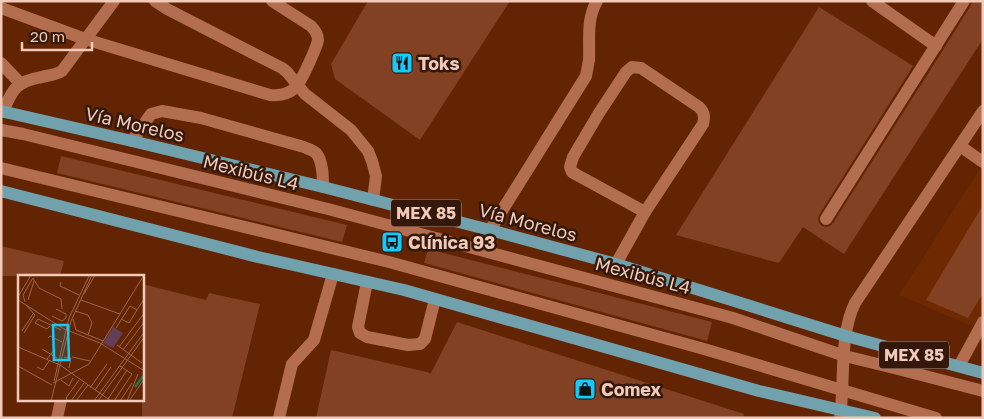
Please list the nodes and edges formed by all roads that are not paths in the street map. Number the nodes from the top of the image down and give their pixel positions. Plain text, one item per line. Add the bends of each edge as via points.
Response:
1 (155, 1) edge
2 (272, 1) edge
3 (597, 1) edge
4 (872, 1) edge
5 (964, 1) edge
6 (114, 2) edge
7 (1, 8) edge
8 (85, 39) junction
9 (936, 46) junction
10 (1, 63) edge
11 (21, 84) junction
12 (297, 86) junction
13 (2, 111) edge
14 (983, 111) edge
15 (1, 130) edge
16 (132, 140) junction
17 (960, 146) junction
18 (983, 162) edge
19 (1, 168) edge
20 (323, 187) junction
21 (1, 191) edge
22 (373, 200) junction
23 (645, 212) junction
24 (826, 218) dead end
25 (490, 230) junction
26 (616, 264) junction
27 (333, 274) junction
28 (367, 282) junction
29 (435, 299) junction
30 (983, 322) edge
31 (846, 336) junction
32 (844, 356) junction
33 (959, 366) junction
34 (983, 373) edge
35 (843, 390) junction
36 (983, 392) edge
37 (61, 402) edge
38 (841, 414) edge
39 (57, 418) edge
40 (279, 418) edge
41 (875, 418) edge
42 (936, 418) edge

1 - 12 street via 282,68
2 - 12 street via 311,26 318,39
3 - 25 street via 589,25 586,76
4 - 9 street
5 - 9 street
6 - 8 street
7 - 8 street
8 - 11 street via 62,71
8 - 12 street via 270,95 283,95
9 - 24 street
10 - 11 street
11 - 13 street
12 - 22 street via 351,130 368,151 376,176
13 - 16 main road, Vía Morelos / MEX 85
14 - 17 street
15 - 32 street, Mexibús L4 via 348,214 734,318
16 - 20 main road, Vía Morelos / MEX 85
16 - 20 street via 155,112 201,118 313,151 319,159
17 - 18 street
17 - 31 street via 855,303
19 - 35 street via 389,262
20 - 22 main road, Vía Morelos / MEX 85
21 - 27 main road
22 - 25 main road, Vía Morelos / MEX 85
23 - 23 street via 703,124 704,114 641,68 632,67 599,113 570,167 572,172
23 - 26 street
25 - 26 main road, Vía Morelos / MEX 85
26 - 31 main road, Vía Morelos / MEX 85
27 - 28 main road
27 - 40 street via 314,340 292,364
28 - 29 main road
28 - 29 street via 358,327 360,333 367,337 408,345 420,344 425,339
29 - 38 main road
30 - 33 street
31 - 32 street
31 - 33 main road, Vía Morelos / MEX 85
32 - 35 street
32 - 36 street, Mexibús L4
33 - 34 main road, Vía Morelos / MEX 85
35 - 38 street
35 - 42 street
37 - 39 street
38 - 41 main road

